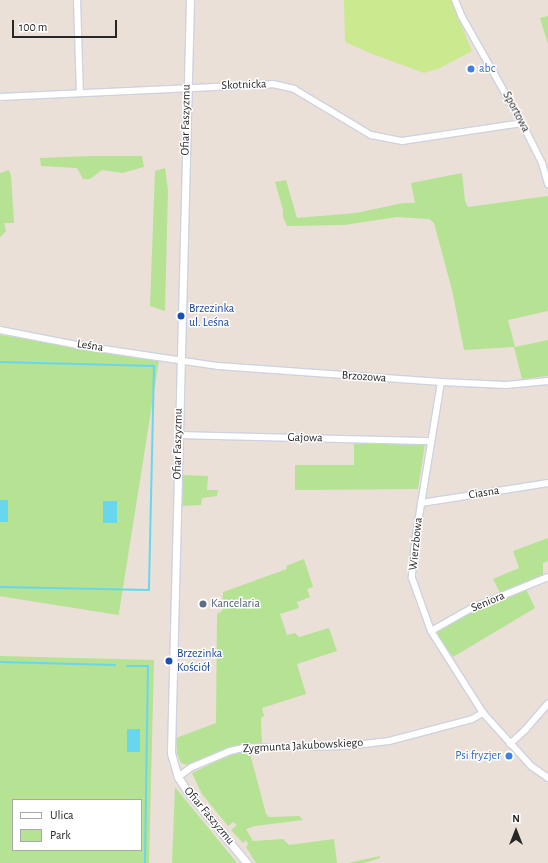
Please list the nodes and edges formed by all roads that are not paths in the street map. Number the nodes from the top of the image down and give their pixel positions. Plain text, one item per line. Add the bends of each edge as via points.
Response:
1 (77, 0) edge
2 (190, 0) edge
3 (455, 0) edge
4 (186, 88) junction
5 (80, 93) junction
6 (0, 97) edge
7 (522, 123) junction
8 (545, 163) edge
9 (548, 184) edge
10 (0, 330) edge
11 (180, 360) junction
12 (548, 381) edge
13 (441, 382) junction
14 (179, 435) junction
15 (431, 441) junction
16 (548, 483) edge
17 (421, 503) junction
18 (548, 577) edge
19 (431, 631) junction
20 (548, 704) edge
21 (482, 713) junction
22 (510, 744) junction
23 (178, 777) junction
24 (548, 778) edge
25 (247, 863) edge

1 - 5 street
2 - 4 street, Ofiar Faszyzmu
3 - 7 street, Sportowa
4 - 5 street, Skotnicka
4 - 7 street, Skotnicka via 273,84 294,89 371,134 402,141
4 - 11 street, Ofiar Faszyzmu
5 - 6 street, Skotnicka
7 - 8 street, Sportowa
8 - 9 street, Sportowa
10 - 11 street, Leśna
11 - 13 street, Brzozowa via 218,366
11 - 14 street, Ofiar Faszyzmu
12 - 13 street, Brzozowa via 506,385
13 - 15 street, Wierzbowa
14 - 15 street, Gajowa
14 - 23 street, Ofiar Faszyzmu via 170,742 173,765
15 - 17 street, Wierzbowa
16 - 17 street, Ciasna
17 - 19 street, Wierzbowa via 412,578
18 - 19 street, Seniora via 470,609
19 - 21 street, Wierzbowa
20 - 22 street
21 - 22 street
21 - 23 street, Zygmunta Jakubowskiego via 472,719 389,741 347,746 243,748 192,767
22 - 24 street via 531,766
23 - 25 street, Ofiar Faszyzmu

